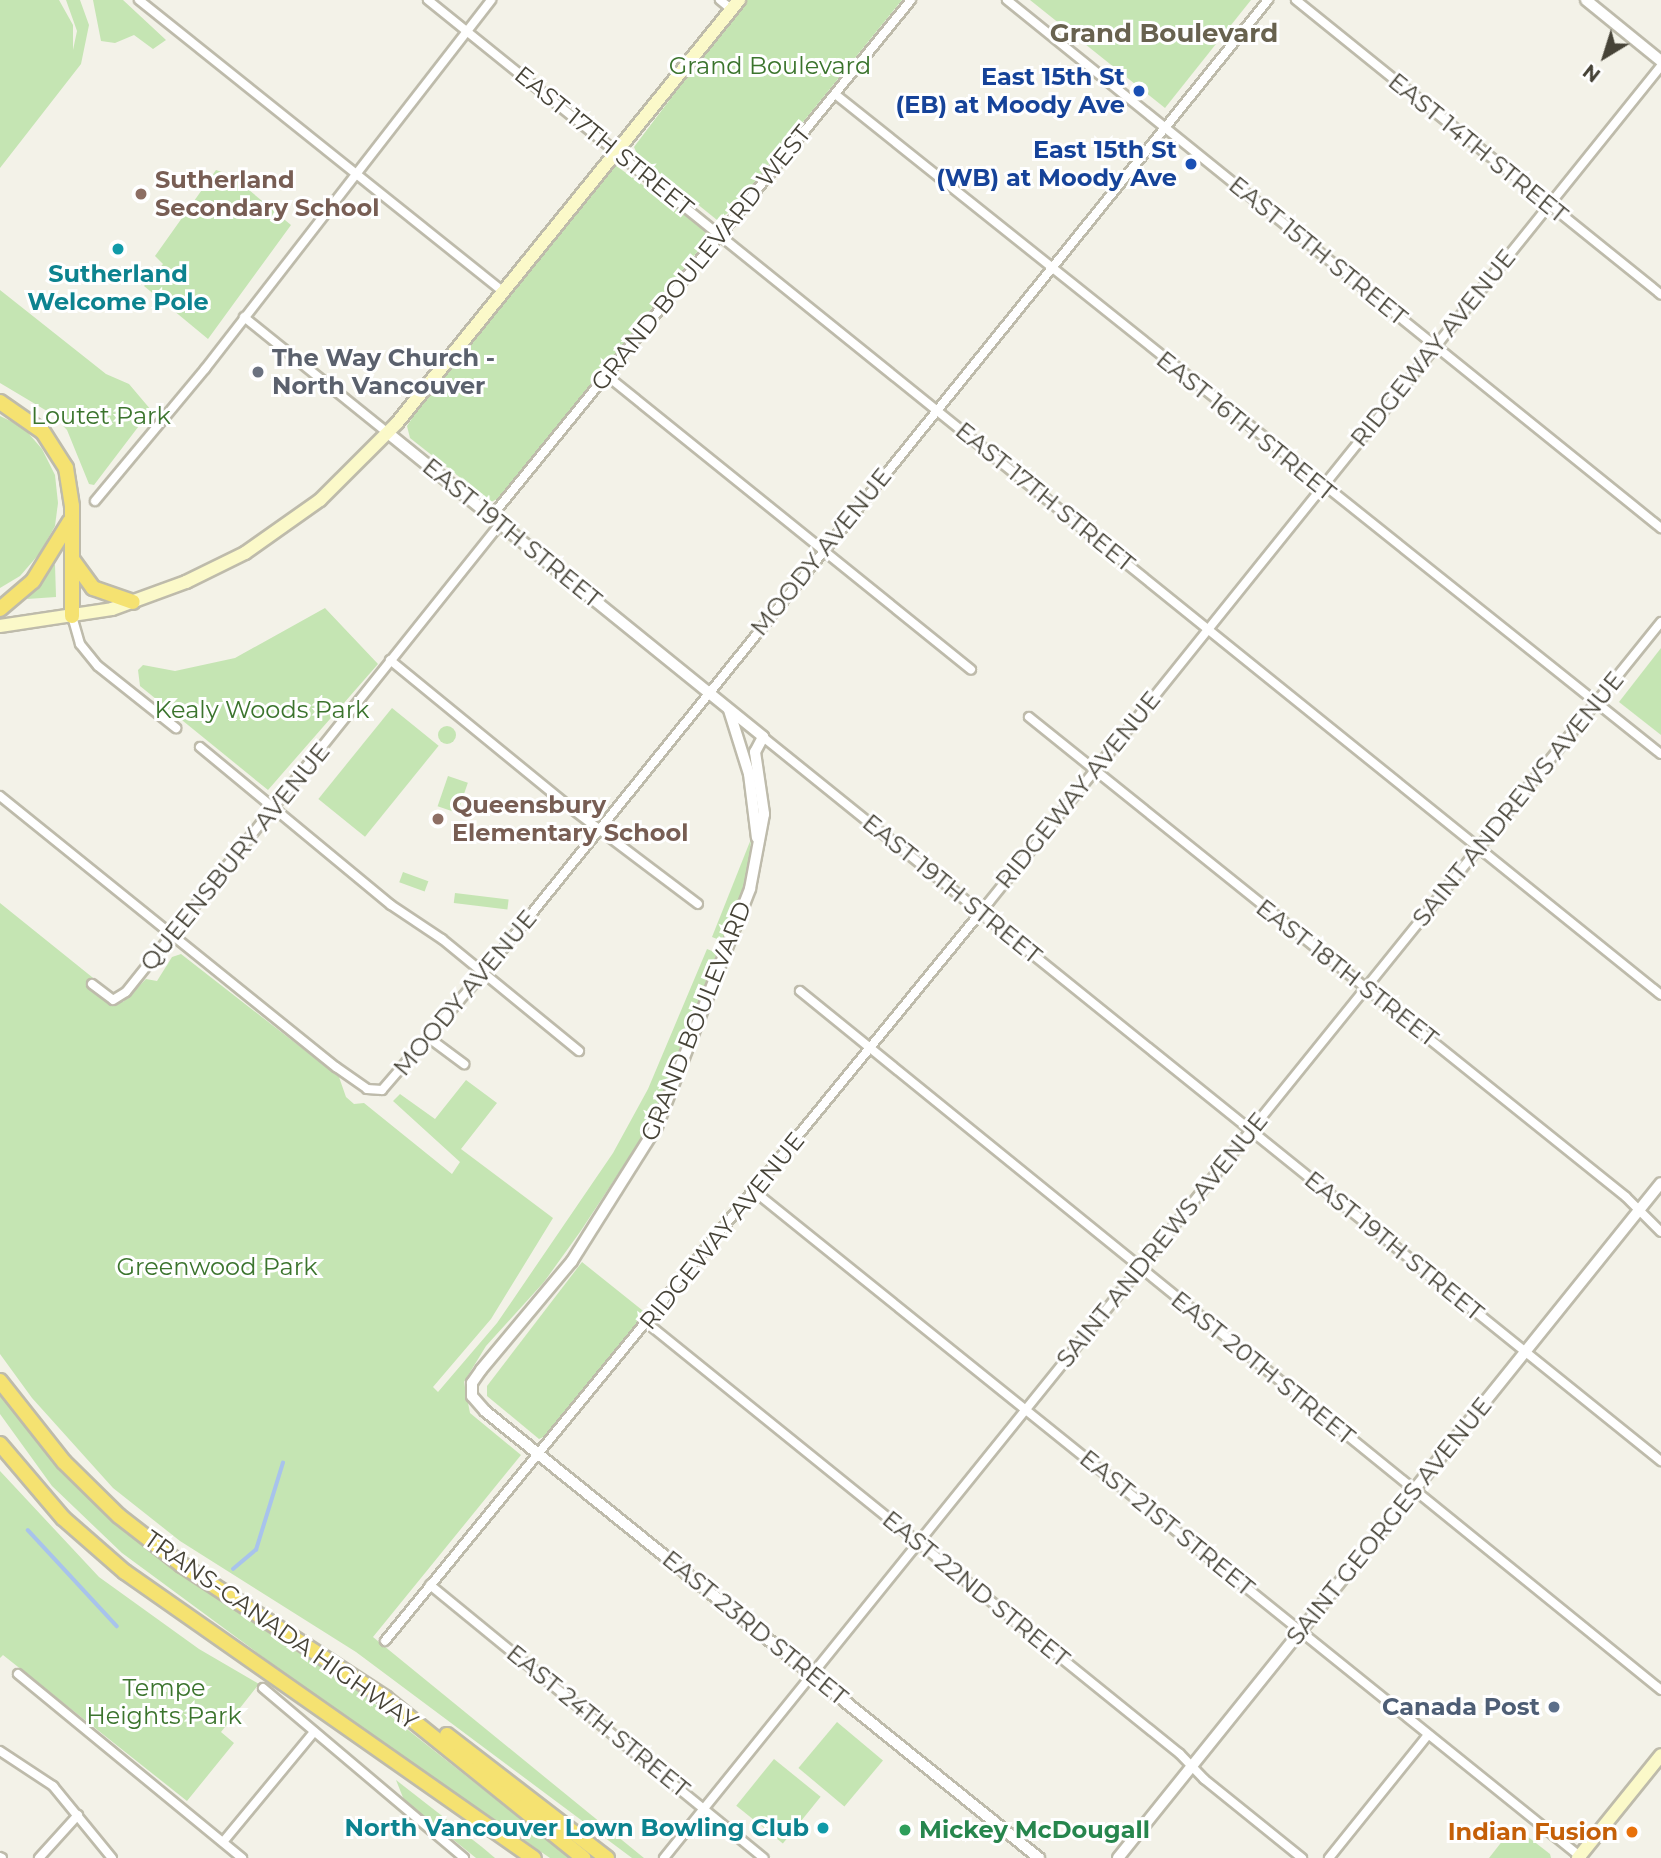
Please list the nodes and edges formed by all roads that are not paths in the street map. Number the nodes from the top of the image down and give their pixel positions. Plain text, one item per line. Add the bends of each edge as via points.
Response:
1 (139, 0) edge
2 (428, 0) edge
3 (491, 0) edge
4 (720, 0) edge
5 (911, 0) edge
6 (1007, 0) edge
7 (1268, 0) edge
8 (1296, 0) edge
9 (1586, 0) edge
10 (735, 5) edge
11 (467, 31) junction
12 (1661, 63) edge
13 (835, 94) junction
14 (1165, 127) junction
15 (617, 152) junction
16 (355, 173) junction
17 (1548, 204) junction
18 (719, 235) junction
19 (1051, 268) junction
20 (503, 292) junction
21 (1661, 295) edge
22 (244, 317) junction
23 (1435, 345) junction
24 (606, 375) junction
25 (4, 407) edge
26 (937, 411) junction
27 (387, 433) junction
28 (1321, 487) junction
29 (95, 501) dead end
30 (72, 517) junction
31 (491, 517) junction
32 (500, 524) junction
33 (1661, 528) edge
34 (822, 550) junction
35 (72, 559) junction
36 (133, 602) junction
37 (0, 609) edge
38 (72, 616) junction
39 (1661, 622) edge
40 (0, 626) edge
41 (1207, 628) junction
42 (390, 660) junction
43 (971, 670) dead end
44 (709, 693) junction
45 (1596, 702) junction
46 (730, 709) junction
47 (1029, 717) dead end
48 (176, 727) dead end
49 (763, 737) junction
50 (200, 747) dead end
51 (1661, 754) edge
52 (1094, 770) junction
53 (0, 796) edge
54 (274, 810) junction
55 (600, 829) junction
56 (758, 842) junction
57 (1479, 848) junction
58 (698, 904) dead end
59 (980, 912) junction
60 (174, 934) junction
61 (483, 972) junction
62 (92, 984) dead end
63 (1366, 988) junction
64 (800, 991) dead end
65 (1661, 995) edge
66 (429, 1038) junction
67 (869, 1049) junction
68 (579, 1051) dead end
69 (464, 1064) dead end
70 (1251, 1130) junction
71 (1661, 1184) edge
72 (754, 1191) junction
73 (1639, 1211) junction
74 (1661, 1232) edge
75 (1139, 1268) junction
76 (647, 1323) junction
77 (1525, 1353) junction
78 (0, 1381) edge
79 (472, 1396) joint
80 (1025, 1409) junction
81 (0, 1444) edge
82 (538, 1454) junction
83 (1661, 1461) edge
84 (1414, 1490) junction
85 (918, 1542) junction
86 (430, 1585) junction
87 (1301, 1631) junction
88 (385, 1641) dead end
89 (18, 1674) dead end
90 (352, 1674) junction
91 (812, 1674) junction
92 (263, 1688) dead end
93 (1661, 1690) edge
94 (314, 1732) junction
95 (1428, 1735) junction
96 (0, 1751) edge
97 (1661, 1755) edge
98 (1192, 1766) junction
99 (457, 1803) junction
100 (703, 1807) junction
101 (78, 1815) junction
102 (223, 1842) junction
103 (1580, 1857) edge
104 (40, 1858) edge
105 (112, 1858) edge
106 (242, 1858) edge
107 (464, 1858) edge
108 (522, 1858) edge
109 (534, 1858) edge
110 (583, 1858) edge
111 (607, 1858) edge
112 (664, 1858) edge
113 (764, 1858) edge
114 (1039, 1858) edge
115 (1118, 1858) edge
116 (1301, 1858) edge
117 (1329, 1858) edge

1 - 16 street
2 - 11 street, EAST 17TH STREET
3 - 11 street
4 - 10 street
5 - 13 street, GRAND BOULEVARD WEST
6 - 14 street, EAST 15TH STREET
7 - 14 street, MOODY AVENUE
8 - 17 street, EAST 14TH STREET
9 - 12 street
10 - 15 main road
11 - 15 street, EAST 17TH STREET
11 - 16 street
12 - 17 street, RIDGEWAY AVENUE
13 - 18 street, GRAND BOULEVARD WEST
13 - 19 street, EAST 16TH STREET
14 - 19 street, MOODY AVENUE
14 - 23 street, EAST 15TH STREET
15 - 18 street, EAST 17TH STREET
15 - 20 main road
16 - 20 street
16 - 22 street
17 - 21 street, EAST 14TH STREET
17 - 23 street, RIDGEWAY AVENUE
18 - 24 street, GRAND BOULEVARD WEST
18 - 26 street, EAST 17TH STREET
19 - 26 street, MOODY AVENUE
19 - 28 street, EAST 16TH STREET
20 - 27 main road
22 - 27 street, EAST 19TH STREET
22 - 29 street
23 - 28 street, RIDGEWAY AVENUE
23 - 33 street, EAST 15TH STREET
24 - 31 street, GRAND BOULEVARD WEST
24 - 34 street
25 - 30 highway via 43,432 57,448 68,477
26 - 34 street, MOODY AVENUE
26 - 41 street, EAST 17TH STREET
27 - 31 street, EAST 19TH STREET
27 - 36 main road via 320,500 272,536 211,572
28 - 41 street, RIDGEWAY AVENUE
28 - 45 street, EAST 16TH STREET
30 - 35 highway
30 - 37 highway via 33,581
31 - 32 street, EAST 19TH STREET
32 - 42 street, QUEENSBURY AVENUE
32 - 44 street, EAST 19TH STREET
34 - 43 street
34 - 44 street, MOODY AVENUE
35 - 36 highway via 93,588
35 - 38 highway
36 - 38 main road
38 - 40 main road
38 - 48 street via 80,644 98,666
39 - 45 street, SAINT ANDREWS AVENUE
41 - 52 street, RIDGEWAY AVENUE
41 - 57 street, EAST 17TH STREET
42 - 54 street, QUEENSBURY AVENUE
42 - 55 street
44 - 46 street, EAST 19TH STREET
44 - 55 street, MOODY AVENUE
45 - 51 street, EAST 16TH STREET
45 - 57 street, SAINT ANDREWS AVENUE
46 - 49 street, EAST 19TH STREET
46 - 56 street, GRAND BOULEVARD via 730,725 749,774
47 - 52 street, EAST 18TH STREET
49 - 56 street, GRAND BOULEVARD via 755,752 763,806
49 - 59 street, EAST 19TH STREET
50 - 54 street
52 - 59 street, RIDGEWAY AVENUE
52 - 63 street, EAST 18TH STREET
53 - 60 street
54 - 60 street, QUEENSBURY AVENUE
54 - 61 street
55 - 58 street
55 - 61 street, MOODY AVENUE
56 - 79 street, GRAND BOULEVARD via 742,912 657,1126 572,1261 472,1383
57 - 63 street, SAINT ANDREWS AVENUE
57 - 65 street, EAST 17TH STREET
59 - 67 street, RIDGEWAY AVENUE
59 - 70 street, EAST 19TH STREET
60 - 62 street, QUEENSBURY AVENUE via 118,1000
60 - 66 street, MOODY AVENUE via 366,1089 382,1090 392,1082
61 - 66 street, MOODY AVENUE
61 - 68 street
63 - 70 street, SAINT ANDREWS AVENUE
63 - 73 street, EAST 18TH STREET
64 - 67 street, EAST 20TH STREET
66 - 69 street
67 - 72 street, RIDGEWAY AVENUE
67 - 75 street, EAST 20TH STREET
70 - 75 street, SAINT ANDREWS AVENUE
70 - 77 street, EAST 19TH STREET
71 - 73 street, SAINT GEORGES AVENUE
72 - 76 street, RIDGEWAY AVENUE
72 - 80 street, EAST 21ST STREET
73 - 74 street, EAST 18TH STREET
73 - 77 street, SAINT GEORGES AVENUE
75 - 80 street, SAINT ANDREWS AVENUE
75 - 84 street, EAST 20TH STREET
76 - 82 street, RIDGEWAY AVENUE
76 - 85 street, EAST 22ND STREET
77 - 83 street, EAST 19TH STREET
77 - 84 street, SAINT GEORGES AVENUE
78 - 90 highway, TRANS-CANADA HIGHWAY via 64,1462 119,1516 182,1565
79 - 82 street, EAST 23RD STREET
80 - 85 street, SAINT ANDREWS AVENUE
80 - 87 street, EAST 21ST STREET
81 - 99 highway, TRANS-CANADA HIGHWAY via 63,1518 125,1572
82 - 86 street, RIDGEWAY AVENUE
82 - 91 street, EAST 23RD STREET
84 - 87 street, SAINT GEORGES AVENUE
84 - 93 street, EAST 20TH STREET
85 - 91 street, SAINT ANDREWS AVENUE
85 - 98 street, EAST 22ND STREET
86 - 88 street, RIDGEWAY AVENUE
86 - 100 street, EAST 24TH STREET
87 - 95 street, EAST 21ST STREET
87 - 98 street, SAINT GEORGES AVENUE
89 - 102 street
90 - 110 highway, TRANS-CANADA HIGHWAY
90 - 111 highway via 437,1727
91 - 100 street, SAINT ANDREWS AVENUE
91 - 114 street, EAST 23RD STREET
92 - 94 street
94 - 102 street
94 - 107 street
95 - 103 street, EAST 21ST STREET
95 - 117 street
96 - 101 street via 53,1786
97 - 103 main road
98 - 115 street, SAINT GEORGES AVENUE
98 - 116 street, EAST 22ND STREET
99 - 108 highway
99 - 109 highway, TRANS-CANADA HIGHWAY
100 - 112 street, SAINT ANDREWS AVENUE
100 - 113 street, EAST 24TH STREET
101 - 104 street
101 - 105 street
102 - 106 street

